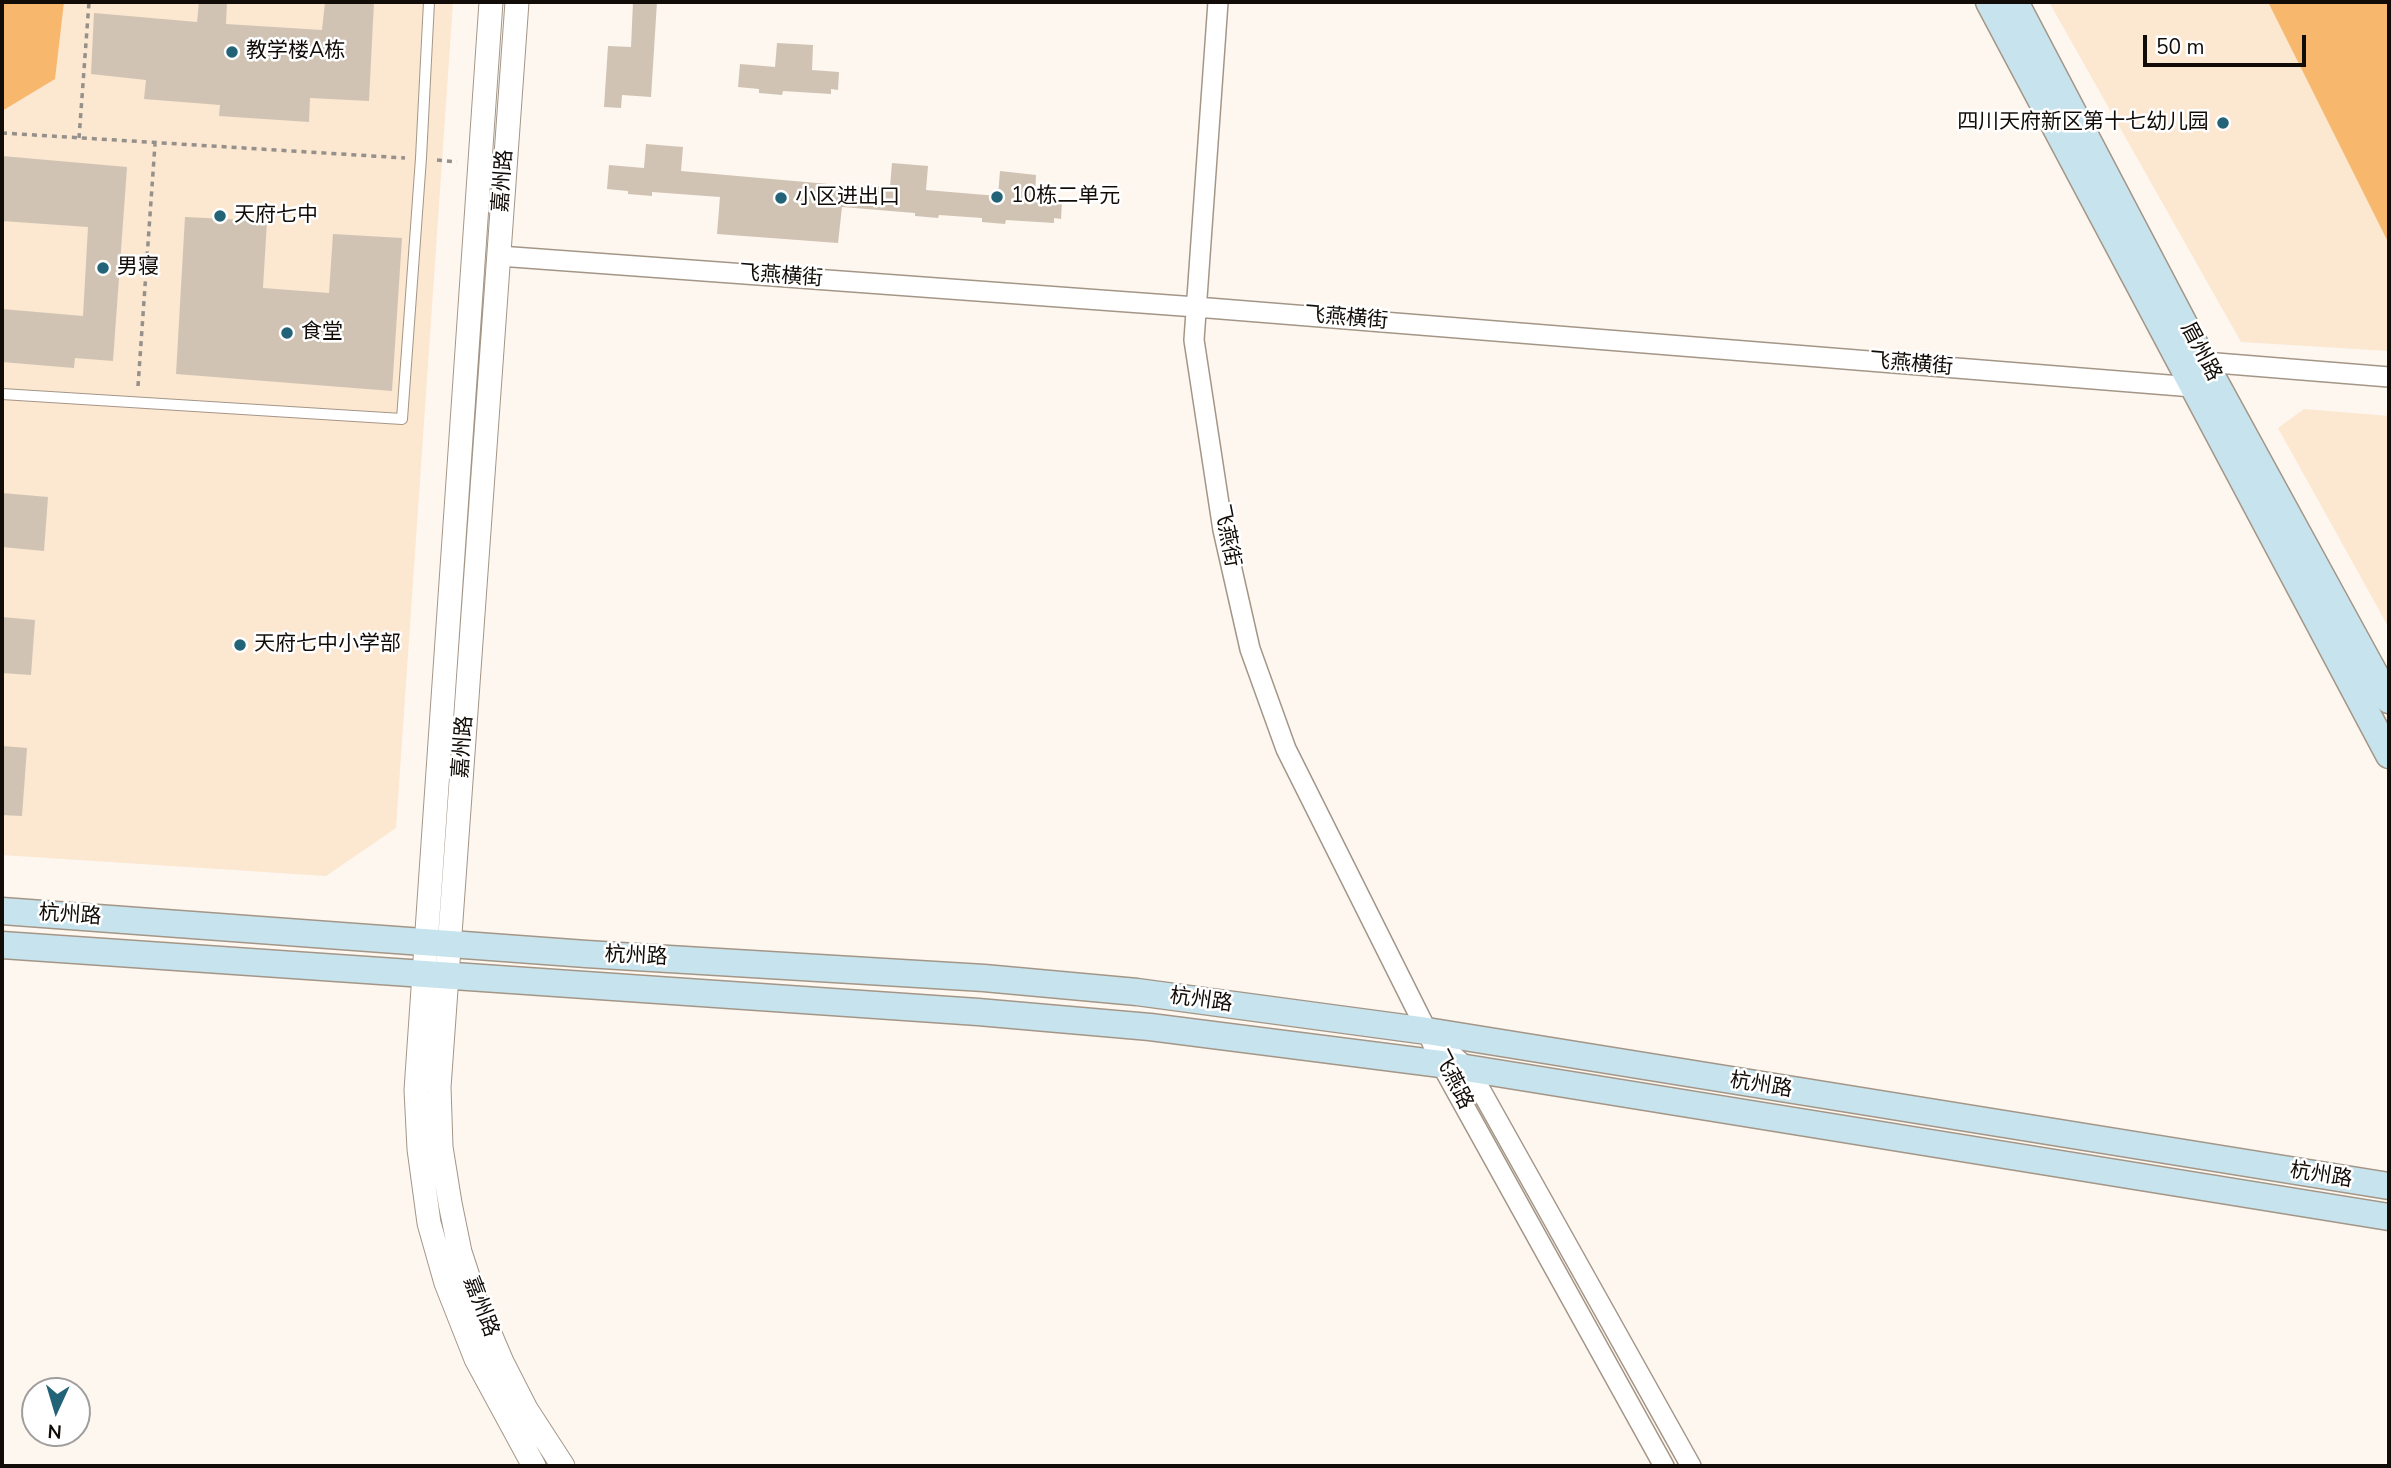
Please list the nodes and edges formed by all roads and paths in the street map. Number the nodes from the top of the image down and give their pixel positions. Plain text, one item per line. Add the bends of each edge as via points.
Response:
1 (89, 2) edge
2 (429, 2) edge
3 (491, 2) edge
4 (517, 2) edge
5 (1218, 2) edge
6 (1989, 2) edge
7 (2015, 2) edge
8 (2, 133) edge
9 (79, 138) junction
10 (155, 144) junction
11 (421, 158) junction
12 (480, 165) junction
13 (499, 256) junction
14 (1196, 307) junction
15 (2204, 362) junction
16 (2389, 377) edge
17 (2193, 387) junction
18 (2, 394) edge
19 (136, 402) junction
20 (2389, 700) edge
21 (2389, 755) edge
22 (2, 911) edge
23 (437, 943) junction
24 (2, 945) edge
25 (435, 976) junction
26 (1427, 1031) junction
27 (1441, 1064) junction
28 (1470, 1071) junction
29 (2389, 1186) edge
30 (2389, 1217) edge
31 (534, 1466) edge
32 (563, 1466) edge
33 (1664, 1466) edge
34 (1691, 1466) edge

1 - 9 path
2 - 11 lane
3 - 12 street
4 - 13 street, 嘉州路
5 - 14 street, 飞燕街
6 - 17 main road
7 - 15 main road, 眉州路
8 - 9 path
9 - 10 path
10 - 11 path
10 - 19 path
11 - 12 path
11 - 19 lane via 402,419
12 - 23 street
13 - 14 street, 飞燕横街
13 - 23 street, 嘉州路
14 - 17 street, 飞燕横街
14 - 26 street, 飞燕街 via 1194,340 1223,530 1250,649 1286,749
15 - 16 street
15 - 20 main road, 眉州路
17 - 21 main road
18 - 19 lane
22 - 23 main road, 杭州路
23 - 25 street
23 - 26 main road, 杭州路 via 985,978 1137,992
24 - 25 main road, 杭州路
25 - 27 main road, 杭州路 via 1005,1014 1150,1027
25 - 31 street via 416,1090 429,1223 446,1283 477,1359
25 - 32 street, 嘉州路 via 441,1147 460,1252 502,1362
26 - 27 street, 飞燕路
26 - 28 street, 飞燕路
26 - 29 main road, 杭州路
27 - 28 main road, 杭州路
27 - 33 street, 飞燕路
28 - 30 main road, 杭州路
28 - 34 street, 飞燕路

